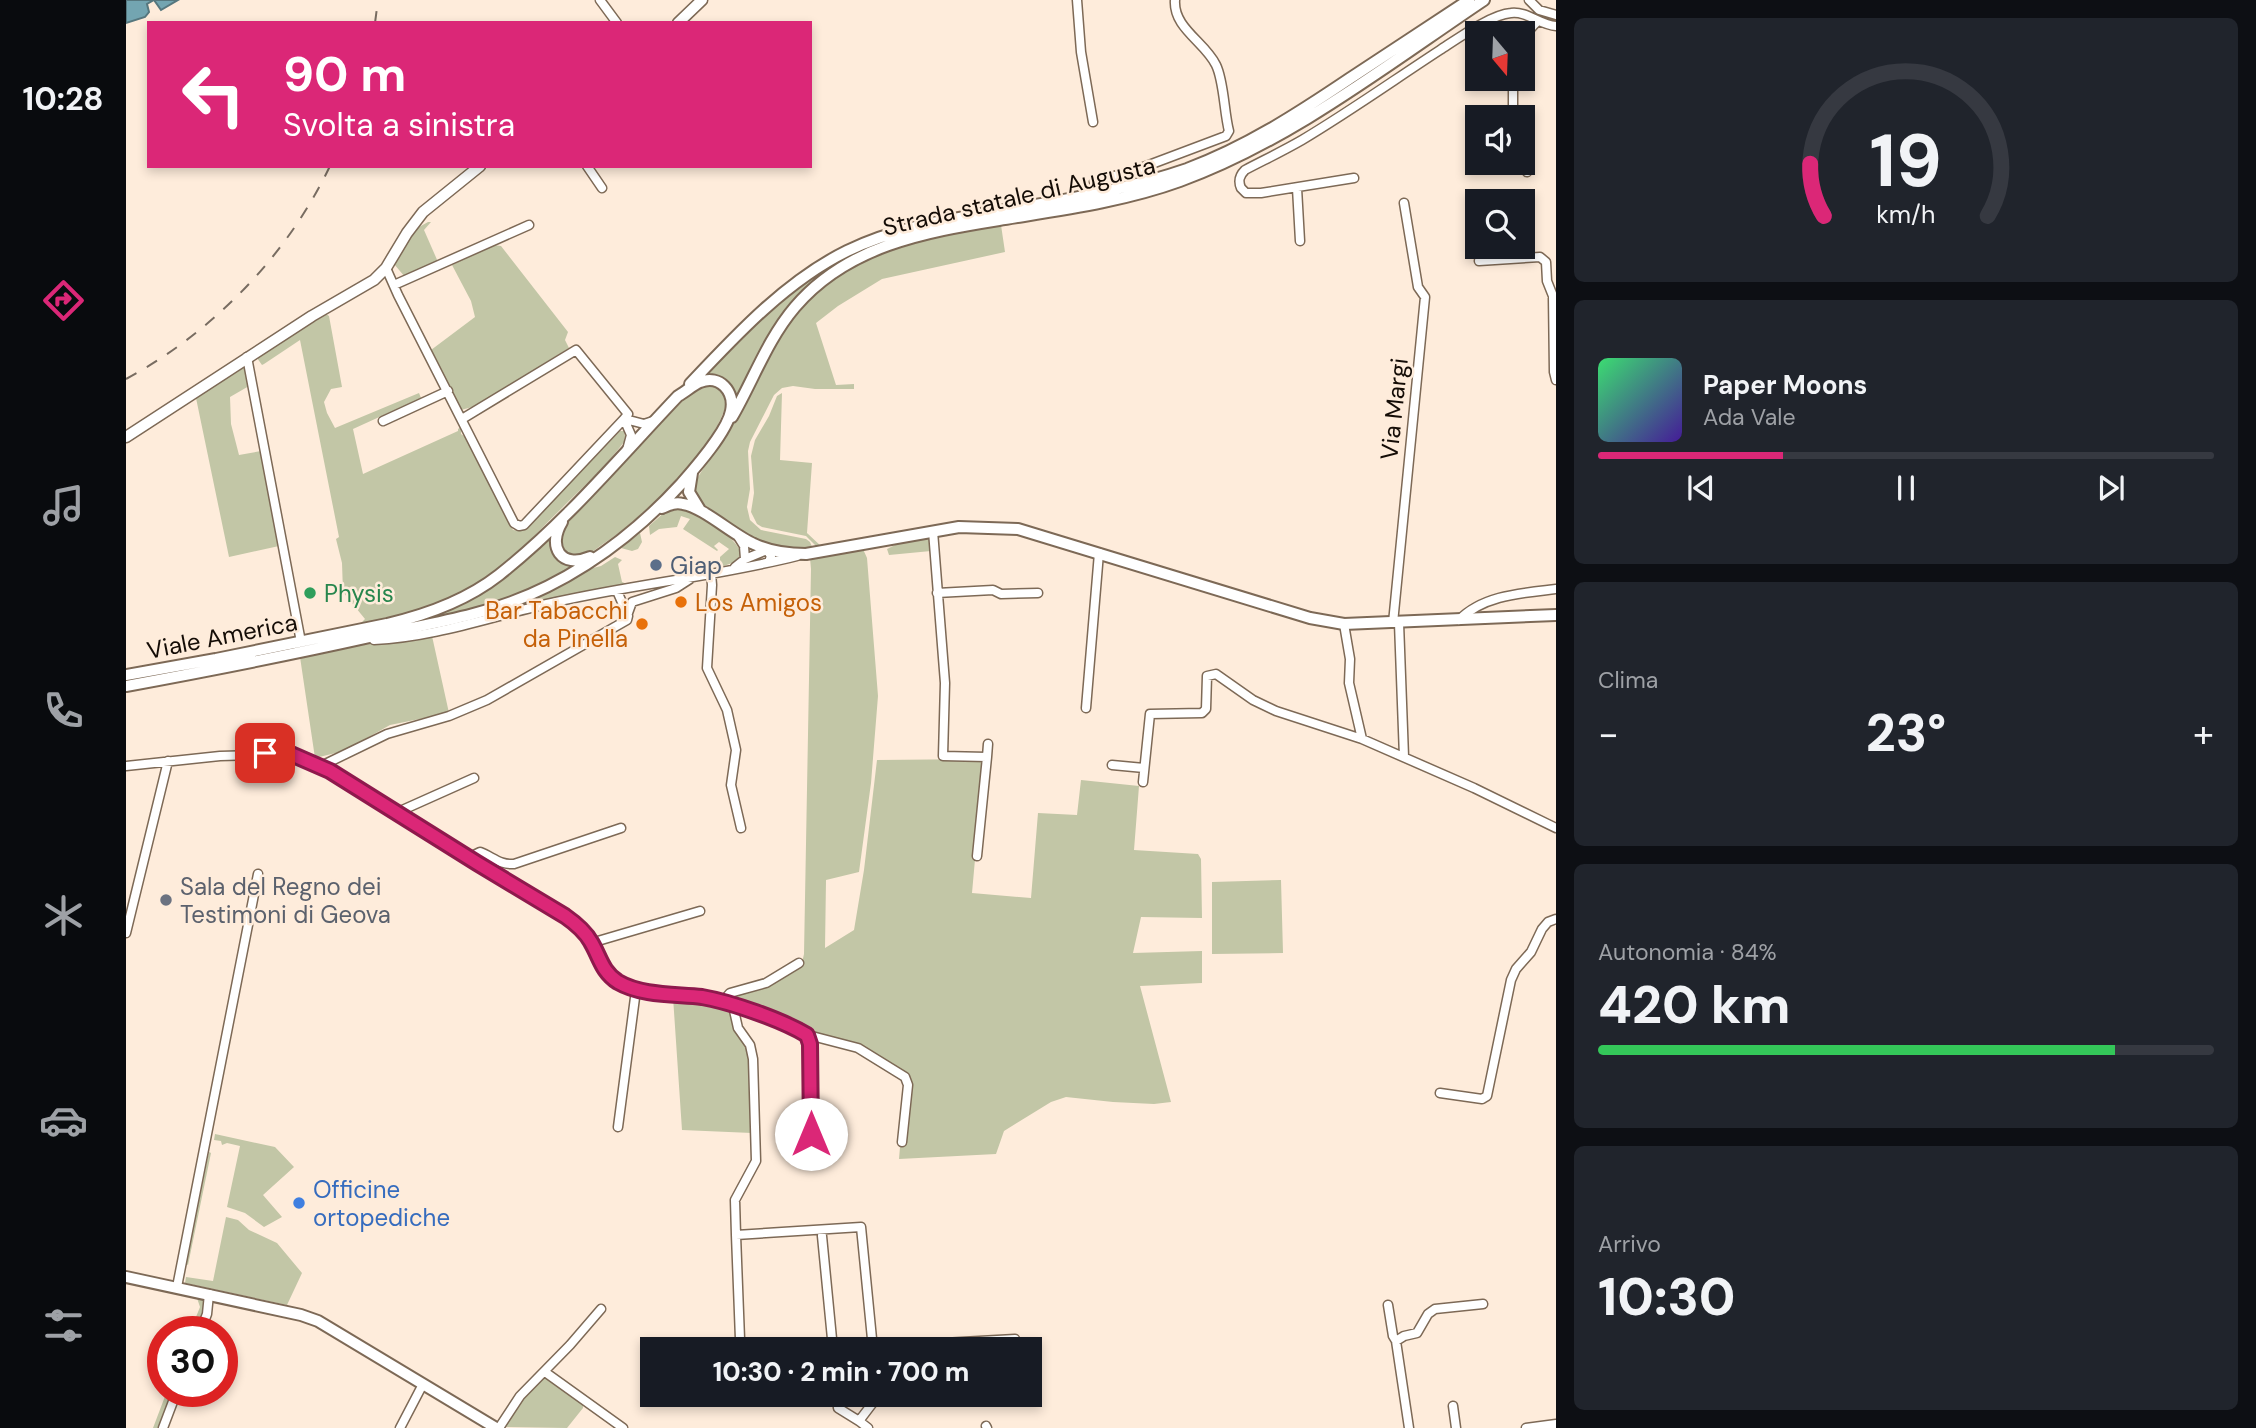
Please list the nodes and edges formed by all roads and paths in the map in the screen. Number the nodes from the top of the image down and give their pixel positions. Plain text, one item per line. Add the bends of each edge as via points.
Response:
1 (600, 0) edge
2 (702, 0) edge
3 (1077, 0) edge
4 (1175, 0) edge
5 (1469, 0) edge
6 (1484, 0) edge
7 (1529, 1) edge
8 (1556, 15) edge
9 (616, 21) edge
10 (680, 21) edge
11 (1537, 22) joint
12 (1556, 26) edge
13 (1093, 122) dead end
14 (478, 168) edge
15 (588, 168) edge
16 (1354, 178) dead end
17 (1094, 182) dead end
18 (602, 188) dead end
19 (1297, 188) junction
20 (1404, 203) dead end
21 (529, 225) dead end
22 (1300, 241) dead end
23 (1479, 261) dead end
24 (386, 268) junction
25 (394, 285) junction
26 (247, 357) junction
27 (1556, 380) edge
28 (448, 391) junction
29 (678, 397) junction
30 (462, 419) junction
31 (624, 419) junction
32 (656, 420) junction
33 (383, 421) dead end
34 (727, 425) junction
35 (126, 437) edge
36 (627, 450) junction
37 (693, 471) junction
38 (656, 510) junction
39 (569, 511) junction
40 (701, 512) junction
41 (933, 531) junction
42 (737, 536) junction
43 (607, 550) junction
44 (768, 550) junction
45 (1099, 553) junction
46 (806, 554) junction
47 (745, 559) junction
48 (769, 562) junction
49 (731, 569) junction
50 (711, 573) junction
51 (694, 576) junction
52 (1556, 589) edge
53 (617, 591) junction
54 (937, 593) junction
55 (1038, 593) dead end
56 (1556, 615) edge
57 (628, 616) junction
58 (1459, 620) junction
59 (1396, 623) junction
60 (1344, 624) junction
61 (354, 640) junction
62 (301, 642) junction
63 (126, 675) edge
64 (126, 686) edge
65 (1086, 708) dead end
66 (1362, 739) junction
67 (988, 744) dead end
68 (987, 757) junction
69 (1404, 757) junction
70 (168, 761) junction
71 (1112, 765) dead end
72 (126, 766) edge
73 (321, 766) junction
74 (1144, 768) junction
75 (474, 778) dead end
76 (1143, 782) dead end
77 (398, 812) junction
78 (621, 828) dead end
79 (741, 828) dead end
80 (1556, 828) edge
81 (977, 856) dead end
82 (468, 858) junction
83 (258, 874) dead end
84 (700, 911) dead end
85 (1556, 919) edge
86 (126, 933) edge
87 (592, 943) junction
88 (799, 963) dead end
89 (636, 990) junction
90 (723, 1001) junction
91 (733, 1006) junction
92 (807, 1035) junction
93 (1440, 1093) dead end
94 (618, 1127) dead end
95 (902, 1142) dead end
96 (811, 1157) dead end
97 (736, 1235) junction
98 (822, 1236) dead end
99 (126, 1277) edge
100 (177, 1287) junction
101 (209, 1294) junction
102 (1483, 1304) dead end
103 (1388, 1305) dead end
104 (601, 1309) dead end
105 (206, 1316) edge
106 (740, 1337) edge
107 (832, 1337) edge
108 (872, 1337) edge
109 (1396, 1341) junction
110 (545, 1372) junction
111 (424, 1384) junction
112 (1453, 1406) dead end
113 (171, 1407) edge
114 (838, 1407) edge
115 (870, 1407) edge
116 (859, 1421) junction
117 (1556, 1424) edge
118 (163, 1428) edge
119 (400, 1428) edge
120 (497, 1428) edge
121 (623, 1428) edge
122 (868, 1428) edge
123 (1409, 1428) edge
124 (1456, 1428) edge
125 (1526, 1428) edge

1 - 9 street
2 - 10 street
3 - 13 street
4 - 17 street via 1183,25 1217,67 1229,131 1214,141
5 - 29 main road, Strada statale di Augusta via 1280,124 1189,168 1105,193 940,221 845,252 799,281 764,311
6 - 34 main road, Strada statale di Augusta via 1309,117 1230,160 1126,197 942,229 874,250 845,265 811,290 783,323
7 - 8 street
11 - 12 street
11 - 19 street via 1516,12 1493,19 1240,177 1241,188 1252,194
14 - 24 street via 424,212
15 - 18 street
16 - 19 street
19 - 22 street
20 - 59 street, Via Margi via 1418,287 1425,297
21 - 25 street
23 - 27 street via 1540,257 1546,262 1553,296
24 - 25 street
24 - 26 street via 363,288
25 - 28 street
26 - 35 street
26 - 62 street
28 - 30 street
28 - 33 street
29 - 32 main road, Strada statale di Augusta
29 - 34 main road via 699,382 727,387 732,409
30 - 31 street via 576,350 628,414
30 - 31 street via 519,526
31 - 32 street via 644,424
31 - 36 street via 631,435
32 - 36 main road, Strada statale di Augusta
34 - 37 main road, Strada statale di Augusta
36 - 39 main road, Strada statale di Augusta
37 - 38 main road, Strada statale di Augusta
37 - 40 main road via 689,492
38 - 40 main road via 681,503
38 - 43 main road, Strada statale di Augusta
39 - 43 main road via 555,535 561,555 577,562
39 - 62 main road, Viale America via 498,576 447,606 413,618
40 - 42 main road
41 - 45 main road via 1018,529
41 - 46 main road
41 - 54 street
42 - 44 main road
42 - 47 street
43 - 61 main road, Viale America via 522,598 474,614
44 - 46 main road
44 - 47 street
44 - 48 street
45 - 60 main road via 1310,618
45 - 65 street
46 - 48 street
47 - 49 street
48 - 49 street
49 - 50 street
50 - 51 street
50 - 79 street via 707,667 727,710 736,750 731,780
51 - 53 street
51 - 57 street via 676,588 632,602
52 - 58 street via 1482,604
53 - 57 street
53 - 61 street via 407,638
54 - 55 street
54 - 68 street via 945,683 943,757
56 - 58 main road
57 - 73 street via 487,700 387,734
58 - 59 main road
59 - 60 main road
59 - 69 street, Via Margi
60 - 66 street via 1349,683
61 - 64 main road, Viale America
62 - 63 main road, Viale America
66 - 69 street
66 - 74 street via 1276,711 1211,674 1202,713 1150,714
67 - 68 street
68 - 81 street
69 - 80 street
70 - 72 street
70 - 73 street via 285,752
70 - 86 street
71 - 74 street
73 - 77 street
74 - 76 street
75 - 77 street
77 - 82 street
78 - 82 street via 514,864 504,865 480,852
82 - 87 street via 565,916
83 - 100 street
84 - 87 street
85 - 93 street via 1542,929 1510,980 1488,1096
87 - 89 street via 605,971
88 - 90 street via 766,983 730,993
89 - 90 street
89 - 94 street
90 - 91 street
91 - 92 street
91 - 97 street via 753,1059 756,1161 735,1200
92 - 95 street via 858,1048 905,1077
92 - 96 street
97 - 106 street
97 - 108 street via 861,1227
98 - 107 street
99 - 100 main road
100 - 101 main road
101 - 105 street
101 - 111 main road via 318,1321
102 - 109 street via 1435,1309 1417,1333
103 - 109 street
104 - 110 street
109 - 123 street
110 - 120 street
110 - 121 street
111 - 119 street
111 - 120 main road
112 - 124 street
113 - 118 street
114 - 116 street
115 - 116 street
116 - 122 street
117 - 125 street

